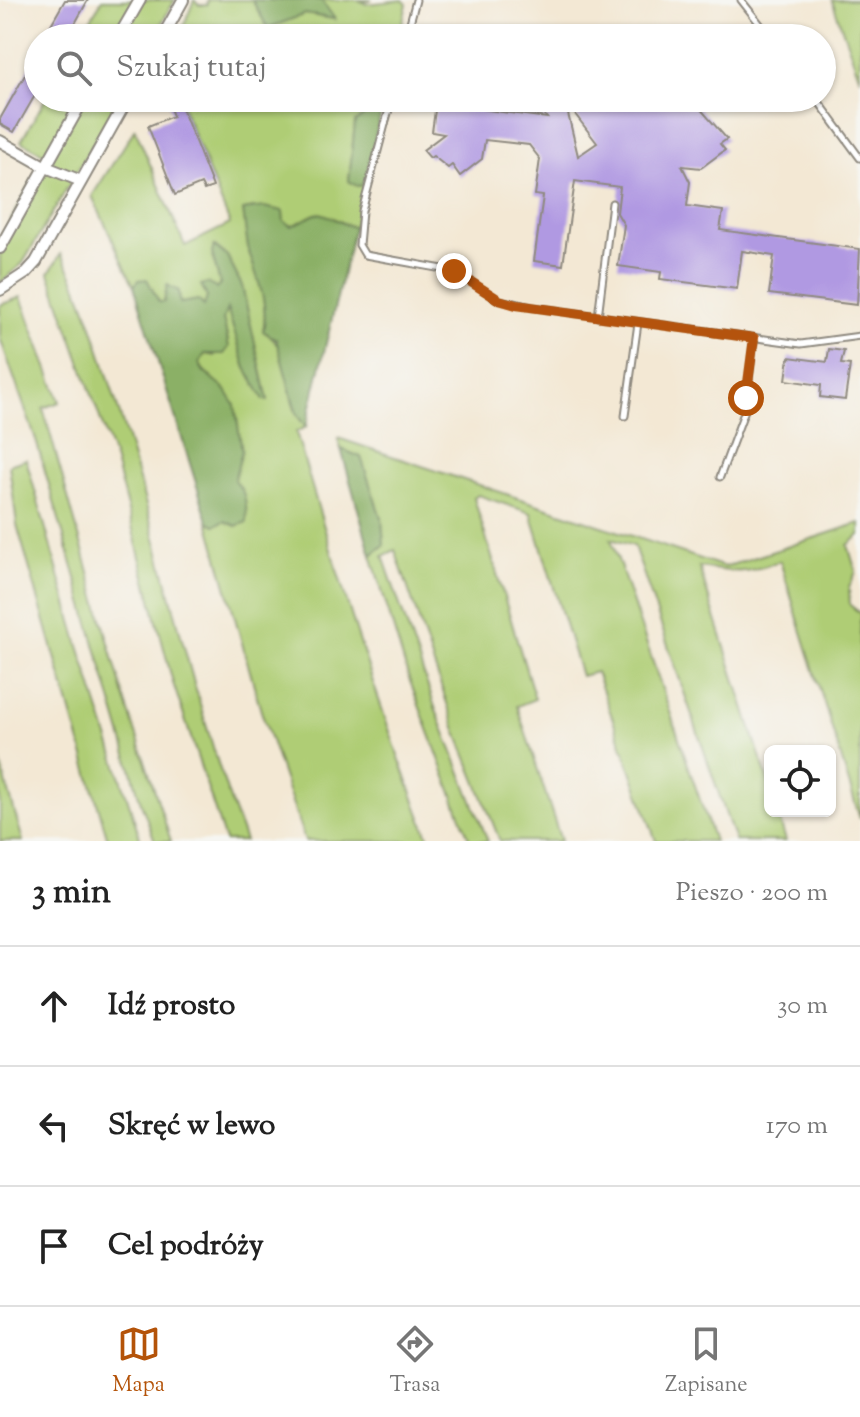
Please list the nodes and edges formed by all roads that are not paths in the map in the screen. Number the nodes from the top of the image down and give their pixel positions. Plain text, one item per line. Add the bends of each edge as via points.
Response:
1 (140, 0) edge
2 (183, 0) edge
3 (416, 0) edge
4 (741, 0) edge
5 (126, 24) edge
6 (170, 24) edge
7 (410, 24) edge
8 (760, 24) edge
9 (76, 112) edge
10 (120, 112) edge
11 (388, 112) edge
12 (826, 112) edge
13 (0, 141) edge
14 (860, 158) edge
15 (46, 167) junction
16 (81, 181) junction
17 (612, 203) dead end
18 (0, 248) edge
19 (0, 290) edge
20 (598, 317) junction
21 (638, 323) junction
22 (860, 336) edge
23 (754, 338) junction
24 (625, 416) dead end
25 (720, 477) dead end

1 - 5 street
2 - 6 street
3 - 7 lane
4 - 8 lane
9 - 15 street
10 - 16 street
11 - 20 lane via 362,211 359,245 365,255 454,271 499,300
12 - 14 lane
13 - 15 street
15 - 16 street
15 - 18 street
16 - 19 street via 36,262
17 - 20 lane
20 - 21 lane
21 - 23 lane
21 - 24 lane
22 - 23 lane via 801,344
23 - 25 lane via 745,410

